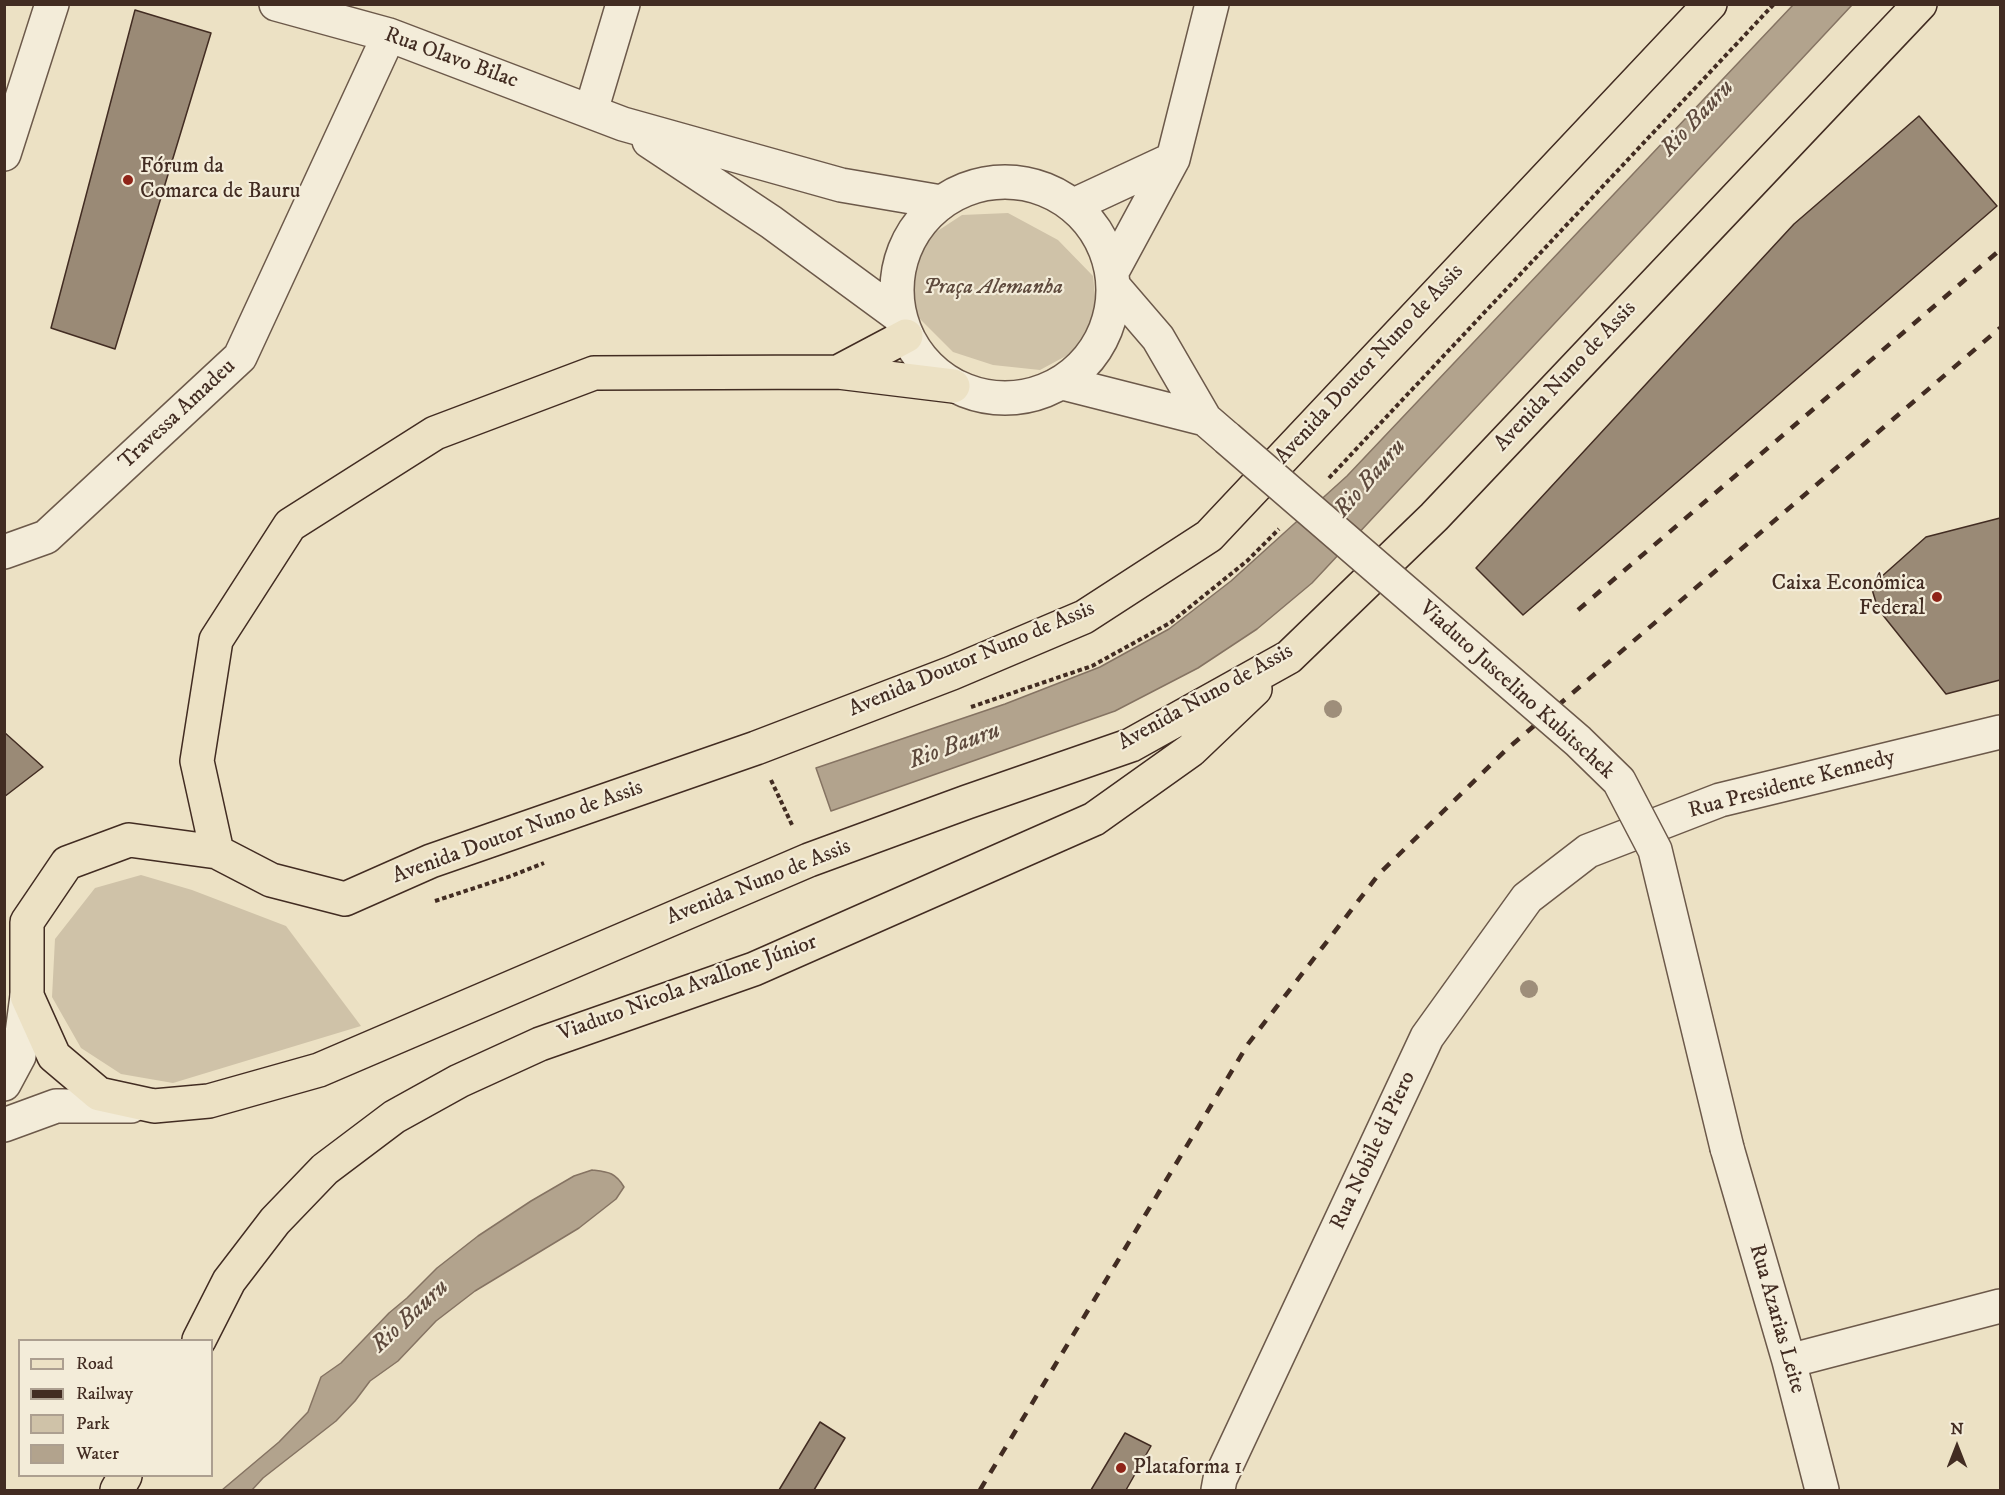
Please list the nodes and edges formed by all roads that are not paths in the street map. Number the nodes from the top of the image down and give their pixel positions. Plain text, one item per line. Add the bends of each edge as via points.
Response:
1 (52, 4) edge
2 (276, 4) edge
3 (623, 4) edge
4 (1212, 4) edge
5 (1710, 4) edge
6 (1920, 4) edge
7 (389, 35) junction
8 (591, 111) junction
9 (622, 124) junction
10 (4, 154) edge
11 (1173, 159) junction
12 (941, 202) junction
13 (1074, 204) junction
14 (1114, 279) junction
15 (902, 326) junction
16 (838, 372) junction
17 (1063, 382) junction
18 (953, 386) junction
19 (1216, 428) junction
20 (4, 552) edge
21 (1289, 657) junction
22 (2001, 732) edge
23 (1588, 851) joint
24 (217, 852) junction
25 (27, 996) junction
26 (4, 1084) edge
27 (154, 1106) junction
28 (4, 1125) edge
29 (1727, 1148) joint
30 (2001, 1306) edge
31 (200, 1339) edge
32 (1789, 1360) junction
33 (124, 1477) edge
34 (117, 1491) edge
35 (1218, 1491) edge
36 (1822, 1491) edge

1 - 10 street
2 - 7 street, Rua Olavo Bilac
3 - 8 street
4 - 11 street
5 - 24 main road, Avenida Doutor Nuno de Assis via 1209,537 1084,616 952,673 756,748 431,861 345,899 271,880
6 - 21 main road, Avenida Nuno de Assis via 1434,517
7 - 8 street, Rua Olavo Bilac
7 - 20 street, Travessa Amadeu via 240,357 46,537
8 - 9 street, Rua Olavo Bilac
9 - 12 street, Rua Olavo Bilac via 841,185
9 - 15 street, Rua Olavo Bilac via 771,222
11 - 13 street
11 - 14 street
12 - 13 street via 984,183 1031,184
12 - 15 street via 918,224 902,253 896,284
13 - 14 street via 1099,233
14 - 17 street via 1102,342
14 - 19 street, Viaduto Juscelino Kubitschek
15 - 16 main road
15 - 18 street via 926,365
16 - 18 main road
16 - 24 main road via 594,373 435,433 290,525 216,640 197,761
17 - 18 street via 1028,396 990,397
17 - 19 street, Viaduto Juscelino Kubitschek
19 - 29 street, Viaduto Juscelino Kubitschek, bridge via 1578,741 1619,781 1655,850
21 - 27 main road, Avenida Nuno de Assis via 1131,745 809,860 319,1070 209,1101
21 - 31 main road, Viaduto Nicola Avallone Júnior via 1191,750 1094,819 754,969 540,1044 459,1081 394,1117 325,1169 275,1221 230,1281
22 - 23 street, Rua Presidente Kennedy via 1720,800
23 - 35 street, Rua Nobile di Piero via 1527,898 1427,1037 1220,1479
24 - 25 main road, Avenida Doutor Nuno de Assis via 129,840 67,863 27,922
25 - 26 street via 19,1056
25 - 27 main road, Avenida Nuno de Assis via 54,1056 99,1094
27 - 28 street via 56,1106
29 - 32 street, Rua Azarias Leite
30 - 32 street
32 - 36 street, Rua Azarias Leite
33 - 34 main road

